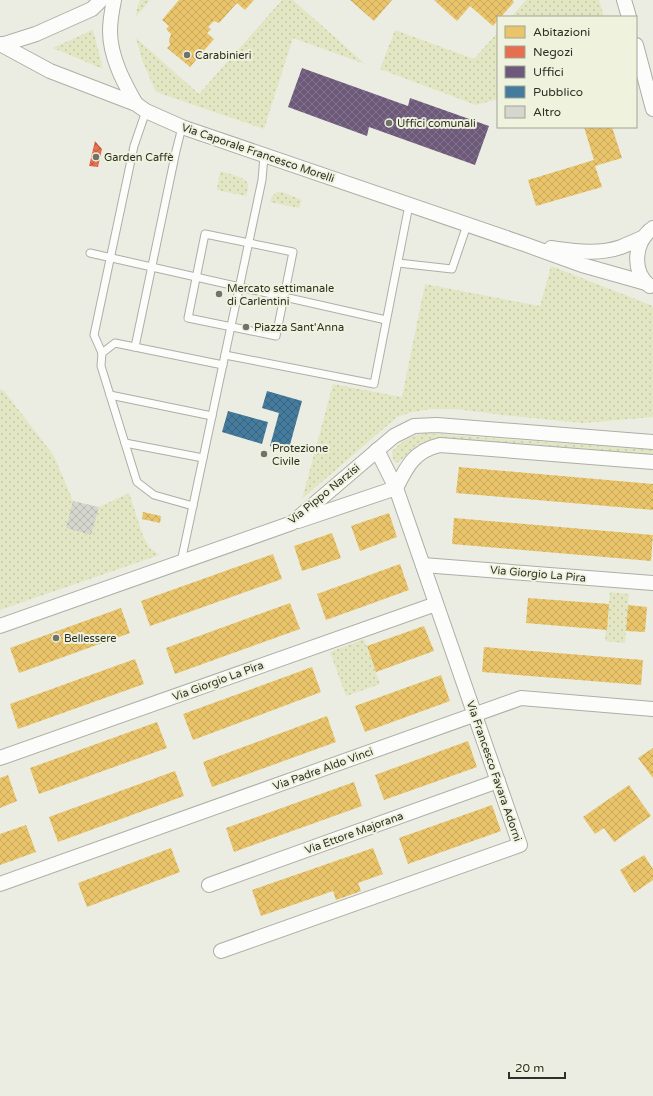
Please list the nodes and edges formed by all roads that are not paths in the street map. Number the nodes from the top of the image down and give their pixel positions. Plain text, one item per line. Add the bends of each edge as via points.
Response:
1 (101, 0) edge
2 (114, 0) edge
3 (624, 0) edge
4 (629, 16) edge
5 (1, 44) edge
6 (637, 49) edge
7 (141, 108) junction
8 (653, 109) edge
9 (182, 127) junction
10 (264, 156) junction
11 (408, 205) junction
12 (467, 225) junction
13 (650, 230) edge
14 (249, 243) junction
15 (524, 244) junction
16 (90, 253) dead end
17 (110, 258) junction
18 (398, 263) junction
19 (152, 267) junction
20 (196, 277) junction
21 (650, 286) edge
22 (239, 287) junction
23 (284, 297) junction
24 (386, 320) junction
25 (231, 327) junction
26 (135, 347) junction
27 (102, 353) junction
28 (225, 354) junction
29 (223, 365) junction
30 (110, 395) junction
31 (212, 416) junction
32 (653, 442) edge
33 (125, 443) junction
34 (377, 450) junction
35 (203, 458) junction
36 (653, 462) edge
37 (396, 488) junction
38 (193, 506) junction
39 (292, 523) junction
40 (181, 562) junction
41 (423, 565) junction
42 (653, 584) edge
43 (436, 604) junction
44 (0, 626) edge
45 (653, 709) edge
46 (475, 715) junction
47 (0, 758) edge
48 (498, 781) junction
49 (0, 884) edge
50 (209, 885) dead end
51 (222, 951) dead end

1 - 5 street via 92,9 36,34
2 - 7 street via 110,32 114,57 125,84
3 - 4 street
5 - 7 street, Via Caporale Francesco Morelli via 50,71
6 - 8 street
7 - 9 street, Via Caporale Francesco Morelli
7 - 17 lane
9 - 10 street, Via Caporale Francesco Morelli
9 - 19 lane
10 - 11 street, Via Caporale Francesco Morelli
10 - 14 lane via 262,180
11 - 12 street, Via Caporale Francesco Morelli
11 - 18 lane
12 - 15 street, Via Caporale Francesco Morelli
12 - 18 lane via 452,269
13 - 15 street via 621,247 606,251 591,252
13 - 21 street via 638,248 637,260 640,273
14 - 20 lane via 205,234
14 - 22 lane
14 - 23 lane via 293,252
15 - 21 street
16 - 17 lane
17 - 19 lane
17 - 27 lane via 94,335
18 - 24 lane
19 - 20 lane
19 - 26 lane
20 - 22 lane
20 - 25 lane via 188,318
22 - 23 lane
22 - 25 lane
23 - 24 lane
23 - 25 lane via 276,336
24 - 28 lane via 374,384
25 - 28 lane
26 - 27 lane via 115,343
26 - 29 lane
27 - 30 lane via 101,366
28 - 29 lane
29 - 31 lane
30 - 31 lane
30 - 33 lane
31 - 35 lane
32 - 34 street, Via Pippo Narzisi via 437,425 414,426 394,436
33 - 35 lane
33 - 38 lane via 137,482 154,495
34 - 37 street, Via Francesco Favara Adorni
34 - 39 street, Via Pippo Narzisi
35 - 38 lane
36 - 37 street via 440,445 429,448 415,457
37 - 39 street
37 - 41 street, Via Francesco Favara Adorni
38 - 40 lane
39 - 40 street, Via Pippo Narzisi
40 - 44 street, Via Pippo Narzisi
41 - 42 street, Via Giorgio La Pira
41 - 43 street, Via Francesco Favara Adorni
43 - 46 street, Via Francesco Favara Adorni
43 - 47 street, Via Giorgio La Pira
45 - 46 street, Via Padre Aldo Vinci via 521,698
46 - 48 street, Via Francesco Favara Adorni
46 - 49 street, Via Padre Aldo Vinci
48 - 50 street, Via Ettore Majorana
48 - 51 street, Via Francesco Favara Adorni via 520,845

